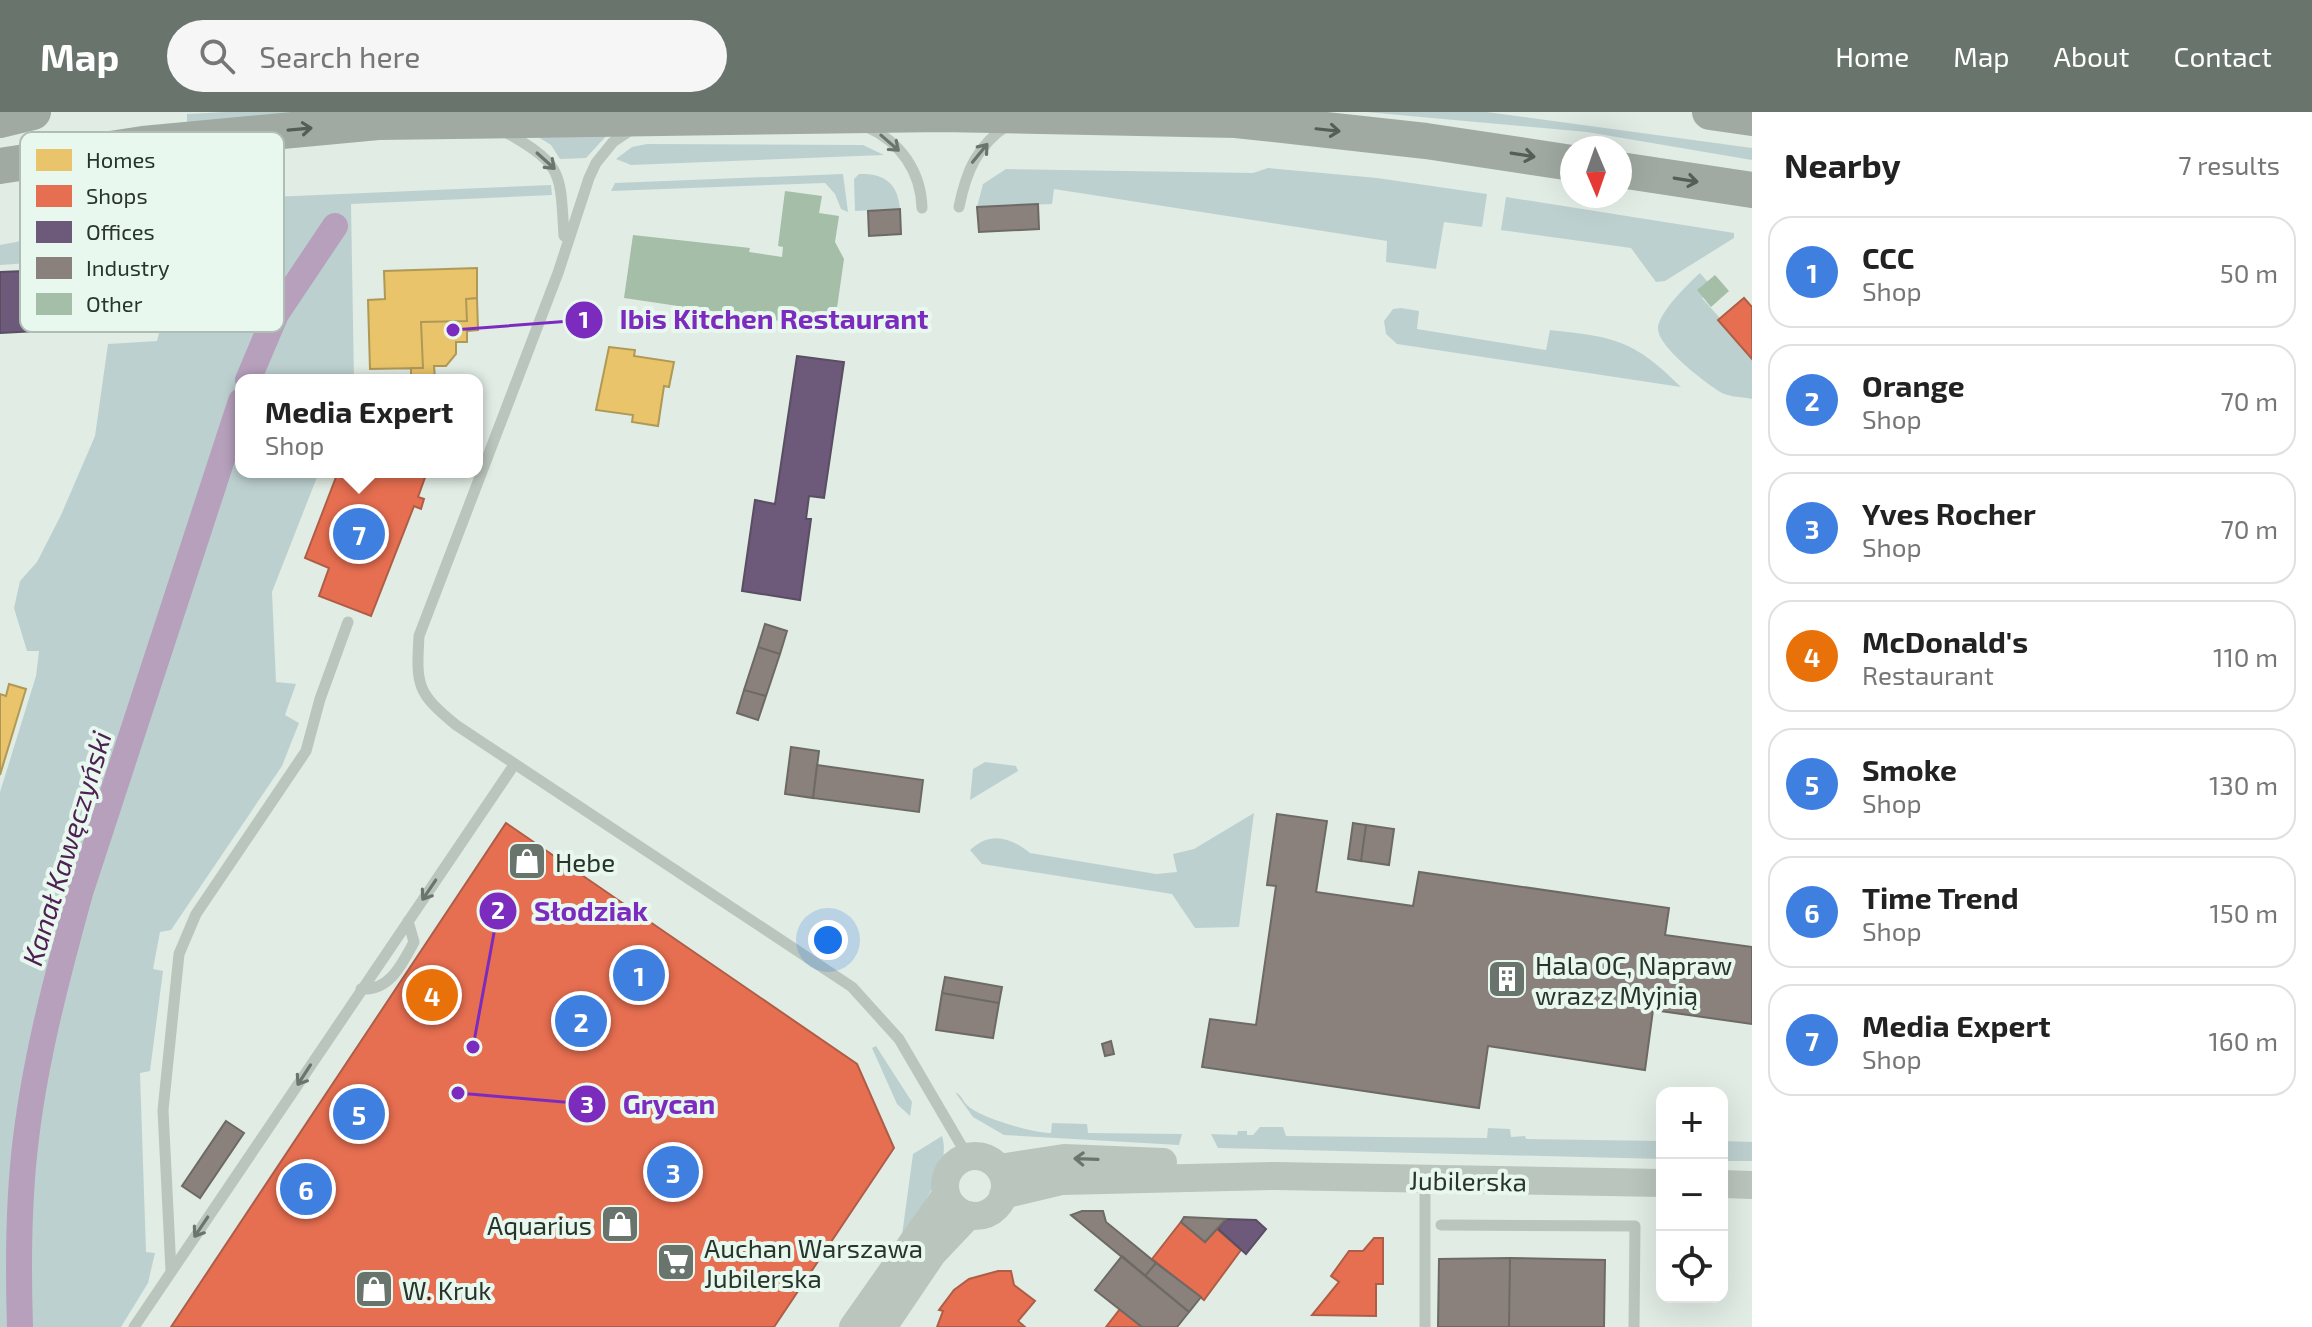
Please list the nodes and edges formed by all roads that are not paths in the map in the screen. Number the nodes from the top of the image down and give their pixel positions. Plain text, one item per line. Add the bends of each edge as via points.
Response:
1 (33, 112) edge
2 (1710, 112) edge
3 (652, 115) junction
4 (821, 115) junction
5 (1025, 115) junction
6 (481, 118) junction
7 (1752, 118) edge
8 (0, 120) edge
9 (271, 132) edge
10 (1560, 161) edge
11 (20, 163) edge
12 (0, 166) edge
13 (1632, 172) edge
14 (1752, 190) edge
15 (959, 207) dead end
16 (922, 208) dead end
17 (565, 243) junction
18 (483, 469) edge
19 (480, 478) edge
20 (348, 622) dead end
21 (514, 765) junction
22 (408, 921) junction
23 (361, 989) junction
24 (968, 1157) junction
25 (1425, 1179) junction
26 (1001, 1182) junction
27 (1656, 1183) edge
28 (1728, 1184) edge
29 (1752, 1185) edge
30 (946, 1195) junction
31 (969, 1215) junction
32 (1441, 1225) dead end
33 (171, 1271) junction
34 (134, 1327) edge
35 (853, 1327) edge
36 (883, 1327) edge
37 (1425, 1327) edge
38 (1634, 1327) edge

1 - 8 main road
2 - 7 main road
3 - 4 main road
3 - 6 main road
3 - 17 lane via 613,142 596,163
4 - 5 main road
4 -> 16 lane via 872,128 892,142 914,171
5 -> 10 main road via 1236,120
15 -> 5 lane via 973,160 995,134
9 -> 6 main road
6 -> 17 lane via 554,164
12 -> 11 main road
13 -> 14 main road
17 - 18 lane
19 - 21 lane via 419,636 417,675 425,697
20 - 33 lane via 306,751 196,914 179,954 163,1110
21 -> 22 lane
21 - 24 lane via 852,987 899,1039
22 - 23 lane
22 - 23 lane via 414,942 391,979 374,990
23 -> 33 lane
24 - 26 street via 987,1159
24 - 30 street via 952,1168
25 - 26 street, Jubilerska via 1275,1176
25 - 27 street, Jubilerska
25 - 37 lane
26 - 31 street via 988,1213
28 - 29 street
30 - 31 street
30 - 35 street
31 - 36 street via 933,1253
32 - 38 lane via 1635,1226
33 - 34 lane

